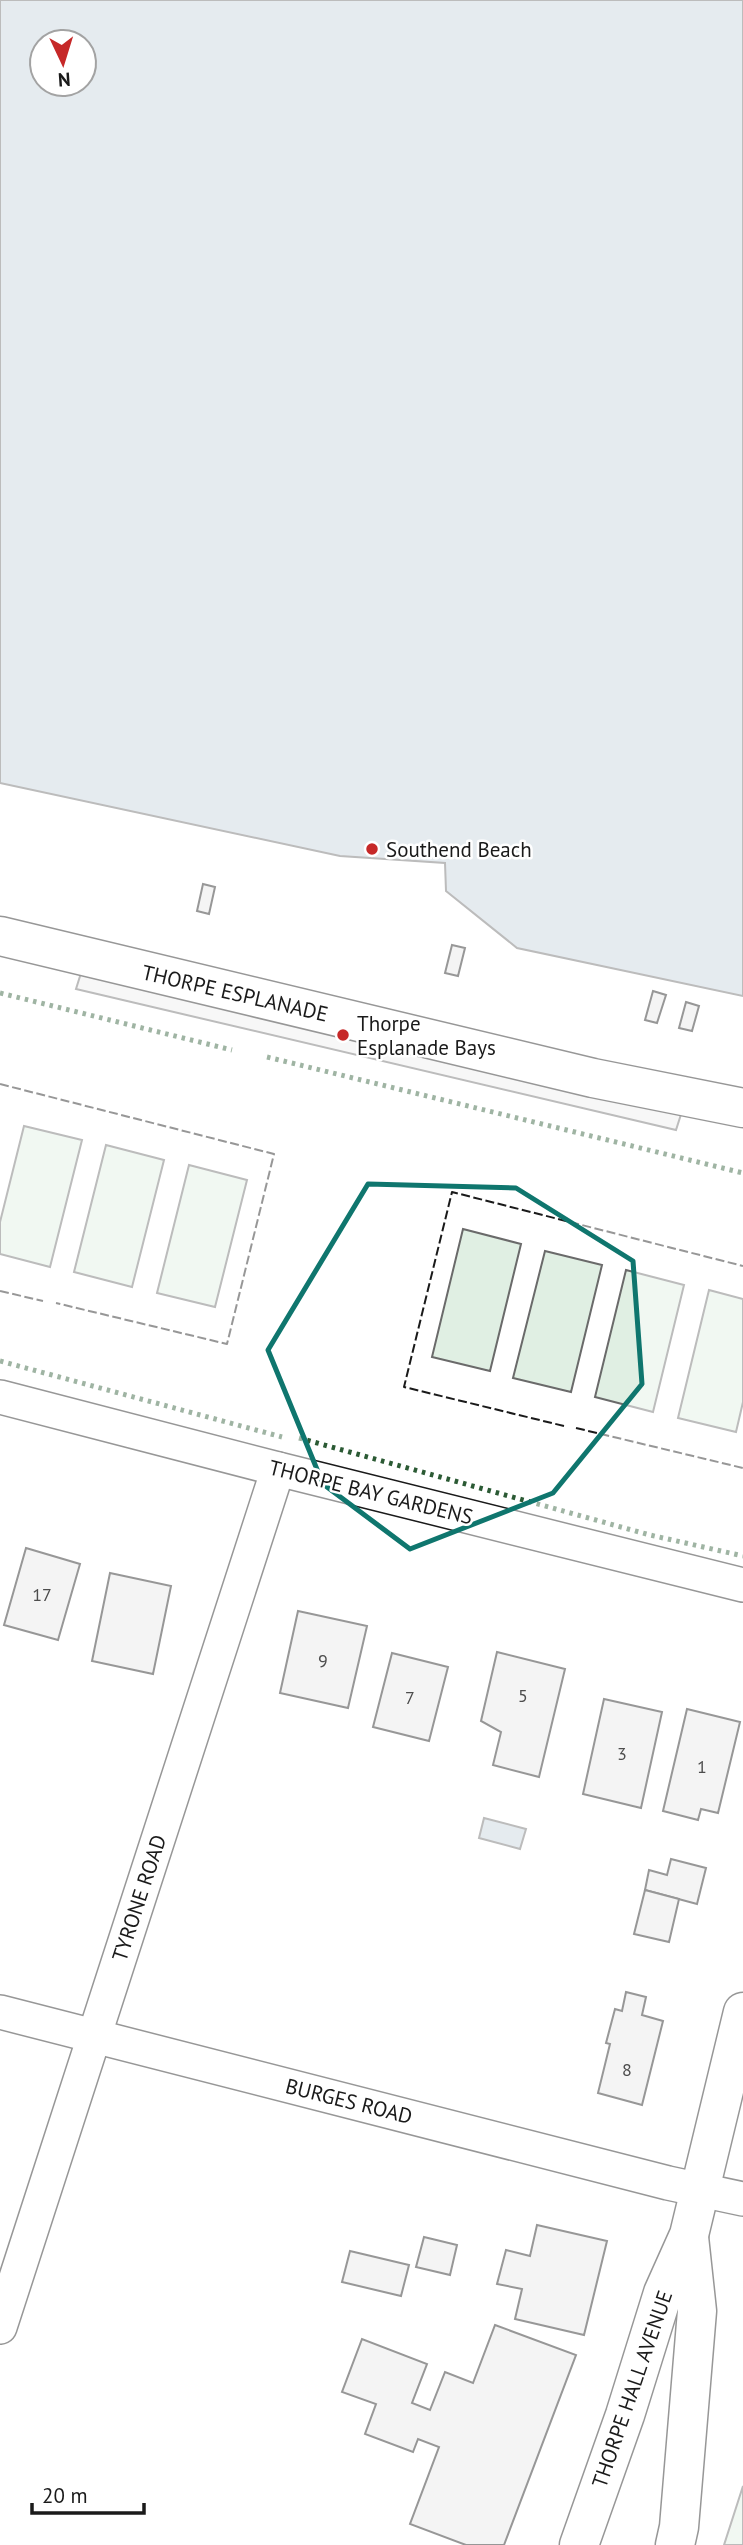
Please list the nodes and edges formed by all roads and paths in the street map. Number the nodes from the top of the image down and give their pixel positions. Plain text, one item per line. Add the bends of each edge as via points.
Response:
1 (0, 936) edge
2 (593, 1078) junction
3 (743, 1108) edge
4 (743, 1127) edge
5 (0, 1397) edge
6 (278, 1469) junction
7 (743, 1585) edge
8 (0, 2012) edge
9 (743, 2012) edge
10 (94, 2036) junction
11 (698, 2190) junction
12 (743, 2199) edge
13 (689, 2235) junction
14 (0, 2328) edge
15 (579, 2545) edge
16 (675, 2545) edge

1 - 2 main road, THORPE ESPLANADE
2 - 3 main road, THORPE ESPLANADE
2 - 4 main road, THORPE ESPLANADE
5 - 6 street, THORPE BAY GARDENS
6 - 7 street, THORPE BAY GARDENS
6 - 10 street, TYRONE ROAD
8 - 10 street, BURGES ROAD
9 - 11 main road, THORPE HALL AVENUE
10 - 11 street, BURGES ROAD
10 - 14 street, TYRONE ROAD
11 - 12 street, BURGES ROAD
11 - 13 main road, THORPE HALL AVENUE
13 - 15 main road, THORPE HALL AVENUE via 663,2293
13 - 16 main road, THORPE HALL AVENUE via 697,2311

